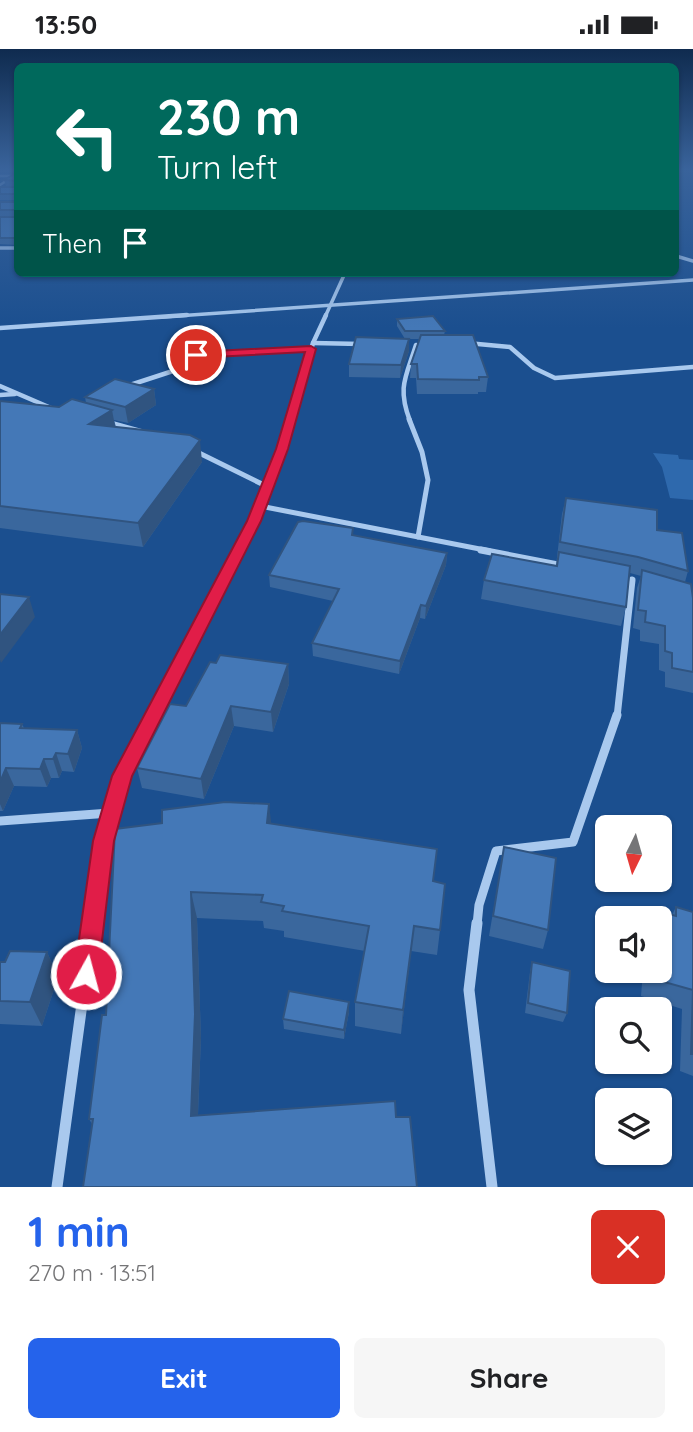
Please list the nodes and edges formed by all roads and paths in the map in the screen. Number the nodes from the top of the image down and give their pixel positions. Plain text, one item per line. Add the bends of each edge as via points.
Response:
1 (343, 277) edge
2 (693, 280) edge
3 (329, 305) junction
4 (0, 328) edge
5 (466, 343) edge
6 (364, 344) edge
7 (403, 344) edge
8 (428, 344) edge
9 (416, 345) junction
10 (312, 346) junction
11 (693, 367) edge
12 (0, 386) edge
13 (124, 387) edge
14 (16, 393) junction
15 (0, 395) edge
16 (58, 409) edge
17 (101, 420) edge
18 (146, 433) edge
19 (187, 447) edge
20 (268, 487) junction
21 (260, 506) junction
22 (418, 537) junction
23 (569, 567) edge
24 (621, 578) edge
25 (632, 580) junction
26 (645, 584) edge
27 (110, 813) junction
28 (0, 821) edge
29 (57, 1187) edge
30 (492, 1187) edge

1 - 3 street
2 - 3 street
3 - 4 street
3 - 10 street
5 - 11 street via 510,347 534,368 555,378
6 - 10 street
7 - 9 street
8 - 9 street
9 - 22 street via 402,400 428,480
10 - 13 street via 196,355 176,370
10 - 20 street
12 - 14 street
14 - 15 street
14 - 16 street
17 - 18 street
19 - 20 street
20 - 21 street
21 - 22 street
21 - 27 street via 122,776
22 - 23 street
24 - 25 street
25 - 26 street
25 - 30 street via 617,716 573,842 496,851 479,905 468,990
27 - 28 street
27 - 29 street

